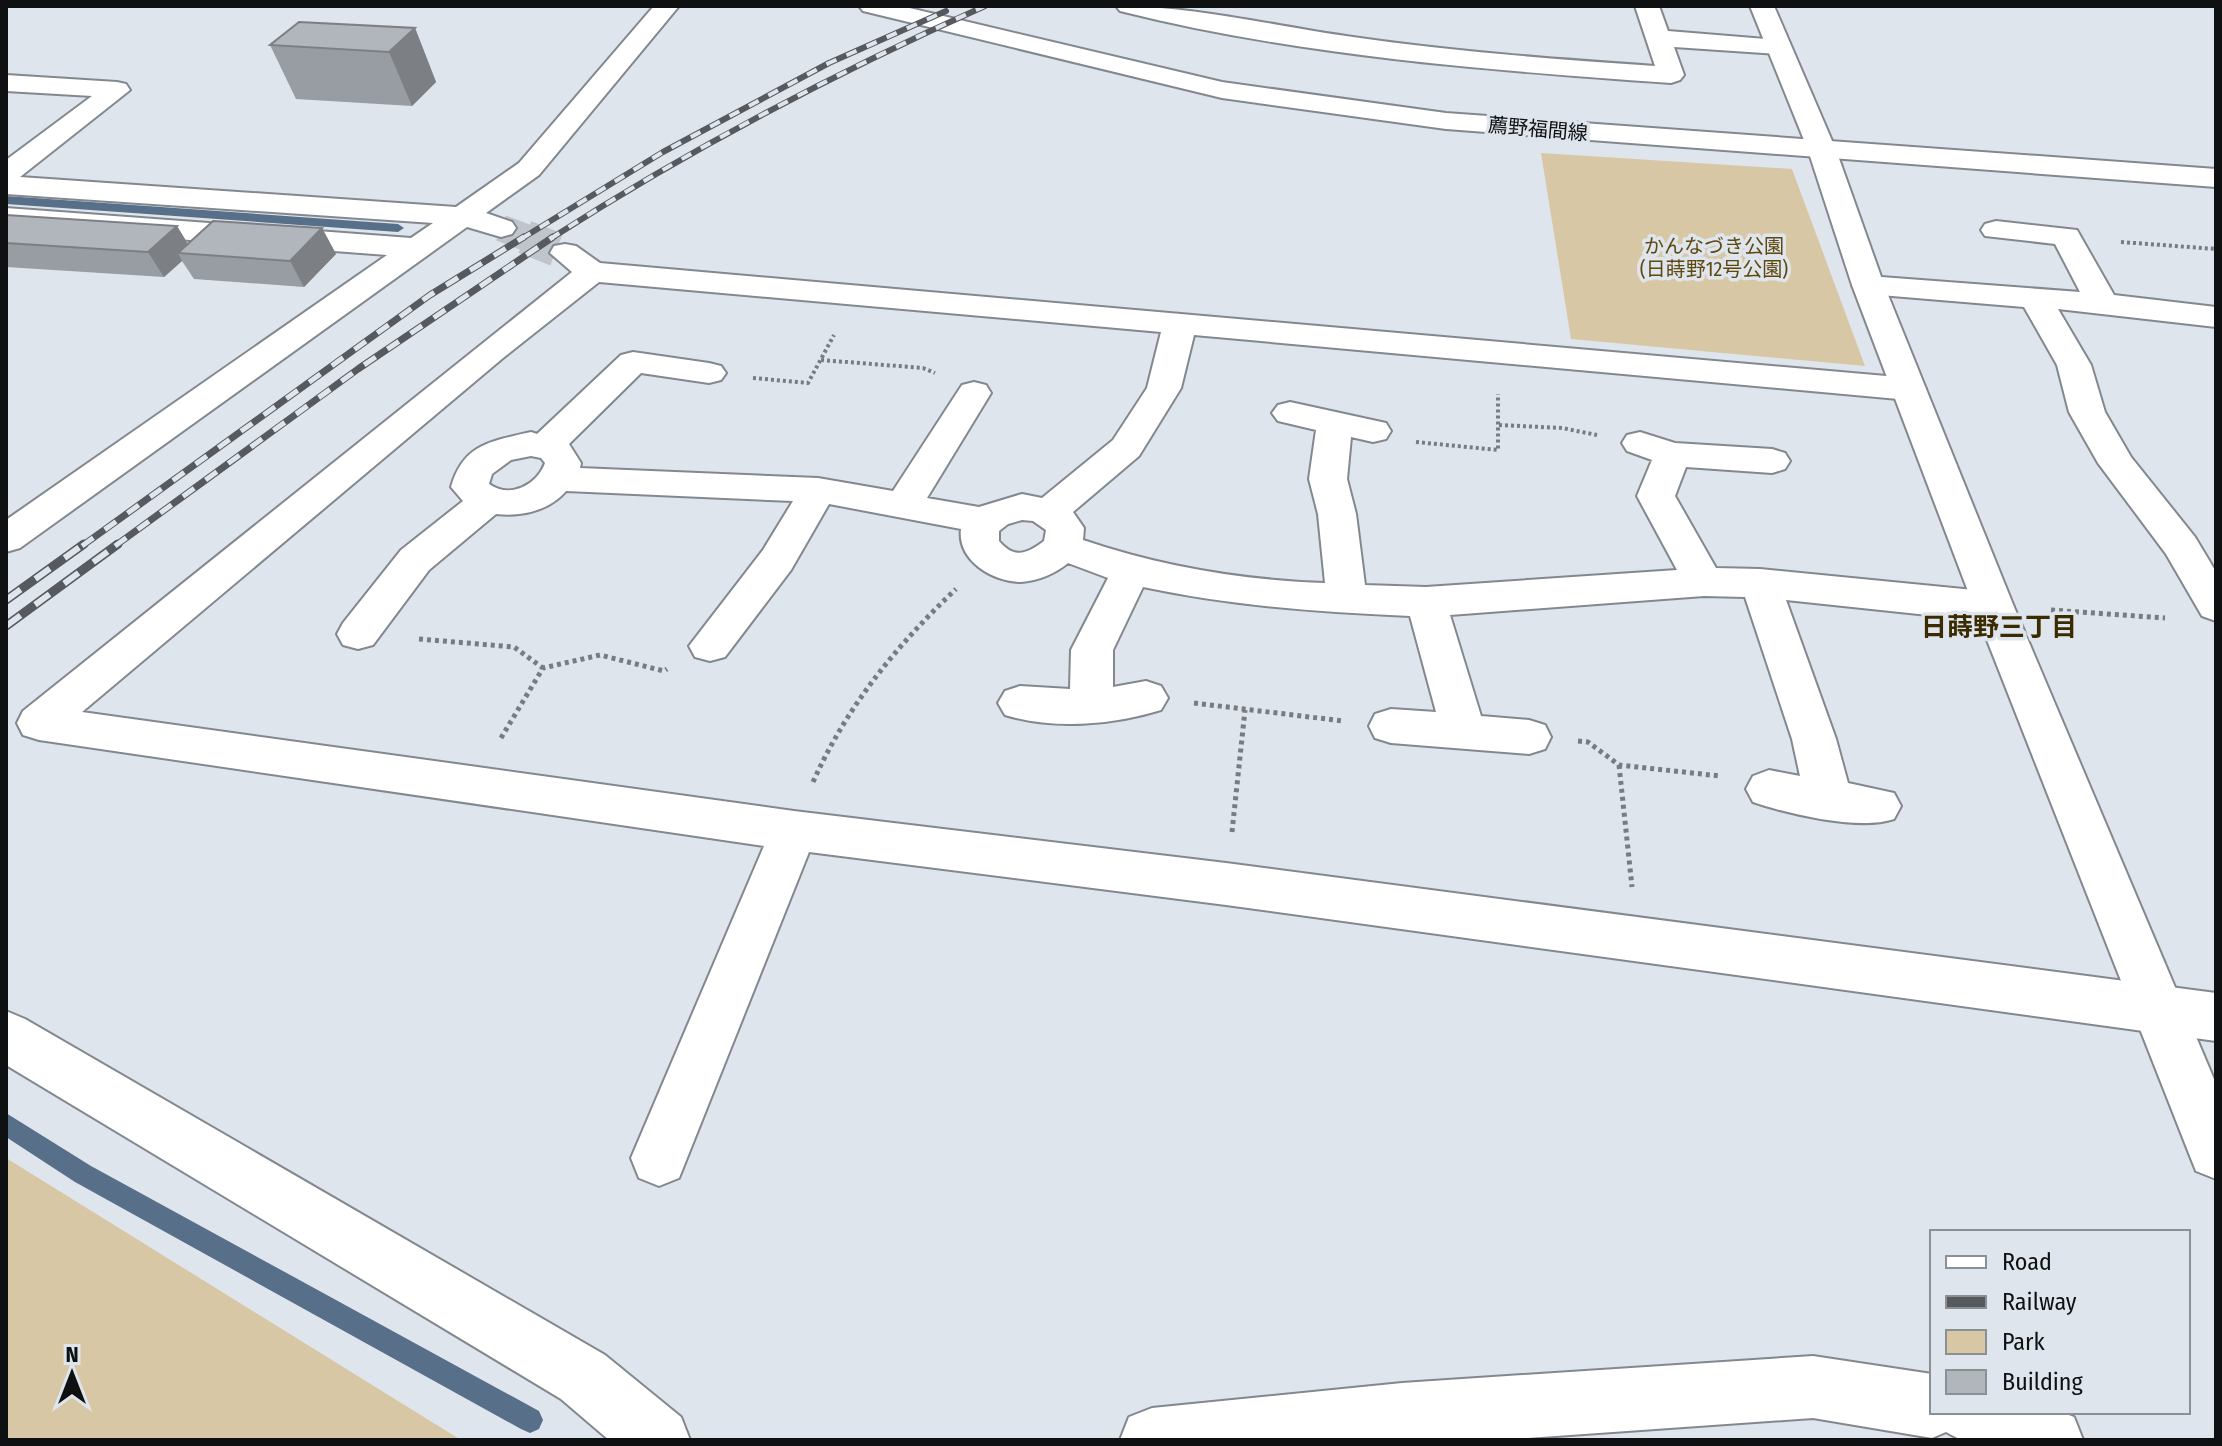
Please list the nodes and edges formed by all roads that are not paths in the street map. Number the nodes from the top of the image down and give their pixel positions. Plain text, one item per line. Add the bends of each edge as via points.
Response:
1 (667, 6) edge
2 (871, 6) edge
3 (1128, 6) edge
4 (1647, 6) edge
5 (1762, 6) edge
6 (1658, 38) junction
7 (1778, 47) junction
8 (6, 83) edge
9 (1822, 150) junction
10 (6, 174) edge
11 (2216, 178) edge
12 (6, 185) edge
13 (465, 216) junction
14 (6, 217) edge
15 (501, 228) tunnel mouth
16 (1996, 230) dead end
17 (419, 248) junction
18 (565, 253) tunnel mouth
19 (592, 272) junction
20 (1868, 285) junction
21 (2036, 299) junction
22 (2102, 303) junction
23 (2216, 317) edge
24 (1180, 324) junction
25 (709, 373) road end
26 (1909, 389) junction
27 (974, 393) road end
28 (1290, 413) dead end
29 (1335, 422) junction
30 (1373, 431) road end
31 (1772, 461) dead end
32 (552, 463) junction
33 (818, 490) junction
34 (488, 501) junction
35 (903, 506) junction
36 (1056, 530) junction
37 (6, 539) edge
38 (987, 540) junction
39 (1131, 571) junction
40 (1704, 582) junction
41 (1760, 583) junction
42 (1347, 600) junction
43 (1426, 602) junction
44 (2216, 606) edge
45 (1994, 607) junction
46 (358, 634) road end
47 (710, 646) road end
48 (1146, 698) road end
49 (1020, 703) dead end
50 (1091, 707) junction
51 (23, 726) edge
52 (1391, 726) road end
53 (1464, 732) junction
54 (1529, 737) road end
55 (1769, 789) road end
56 (1829, 800) junction
57 (1878, 806) dead end
58 (794, 831) junction
59 (2161, 1010) junction
60 (2216, 1017) edge
61 (6, 1036) edge
62 (2216, 1151) edge
63 (659, 1158) dead end
64 (1930, 1406) edge
65 (1976, 1414) edge
66 (1403, 1428) edge
67 (658, 1440) edge
68 (1152, 1440) edge
69 (2051, 1440) edge

1 - 13 street via 529,169
2 - 9 street, 薦野福間線 via 1222,90 1446,121
3 - 6 street via 1180,19 1432,55 1671,75
4 - 6 street
5 - 7 street
6 - 7 street
7 - 9 street
8 - 10 street via 117,90
9 - 11 street, 薦野福間線
9 - 20 street
12 - 13 street
13 - 15 street
13 - 17 street
14 - 17 street
16 - 22 street via 2066,236
17 - 37 street
18 - 19 street
19 - 24 street
19 - 51 street
20 - 21 street
20 - 26 street
21 - 22 street
21 - 44 street via 2074,365 2087,412 2116,463 2181,546
22 - 23 street
24 - 26 street
24 - 36 street via 1164,388 1126,448
25 - 32 street via 633,362
26 - 45 street
27 - 35 street
28 - 29 street
29 - 30 street
29 - 42 street via 1328,479
31 - 40 street via 1656,449 1656,496
32 - 33 street
32 - 34 street via 549,489 519,502
32 - 34 street via 515,446 486,458 475,468 470,487
33 - 35 street
33 - 47 street via 777,560
34 - 46 street via 415,560
35 - 38 street
36 - 38 street via 1022,507 1008,509
36 - 38 street via 1047,561 1035,565 1010,566
36 - 39 street
39 - 42 street via 1199,585
39 - 50 street via 1092,650
40 - 41 street
40 - 43 street
41 - 45 street
41 - 56 street via 1814,739
42 - 43 street
43 - 53 street
45 - 59 street
48 - 50 street
49 - 50 street
51 - 58 street via 474,783
52 - 53 street
53 - 54 street
55 - 56 street
56 - 57 street
58 - 59 street
58 - 63 street
59 - 60 street
59 - 62 street
61 - 67 street via 583,1377
64 - 66 street via 1813,1387
65 - 69 street
66 - 68 street

